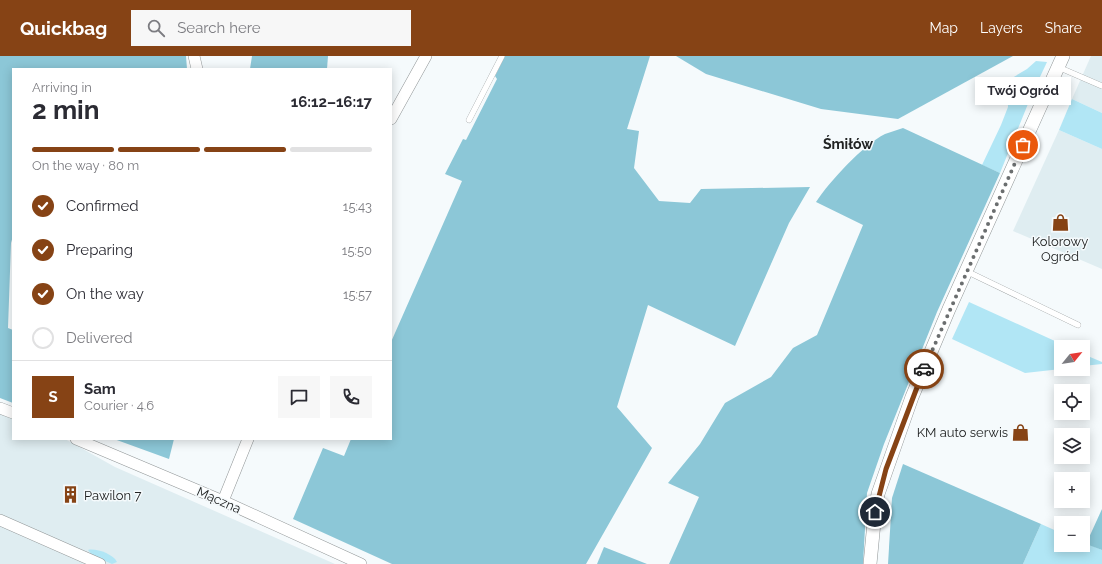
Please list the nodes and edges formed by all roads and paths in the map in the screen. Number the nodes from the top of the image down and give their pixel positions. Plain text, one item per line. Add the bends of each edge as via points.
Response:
1 (194, 56) edge
2 (426, 56) edge
3 (502, 56) edge
4 (1060, 61) edge
5 (197, 68) edge
6 (1102, 86) edge
7 (392, 117) edge
8 (469, 120) dead end
9 (966, 272) junction
10 (1078, 325) dead end
11 (0, 408) edge
12 (12, 413) edge
13 (78, 440) edge
14 (248, 440) edge
15 (223, 501) junction
16 (0, 520) edge
17 (100, 564) edge
18 (361, 564) edge
19 (870, 564) edge

1 - 5 street
2 - 7 street
3 - 8 lane
4 - 6 lane
4 - 9 street
9 - 10 lane
9 - 19 street via 912,397 886,469 875,512
11 - 12 street
13 - 15 street, Mączna
14 - 15 street
15 - 18 street, Mączna
16 - 17 street

